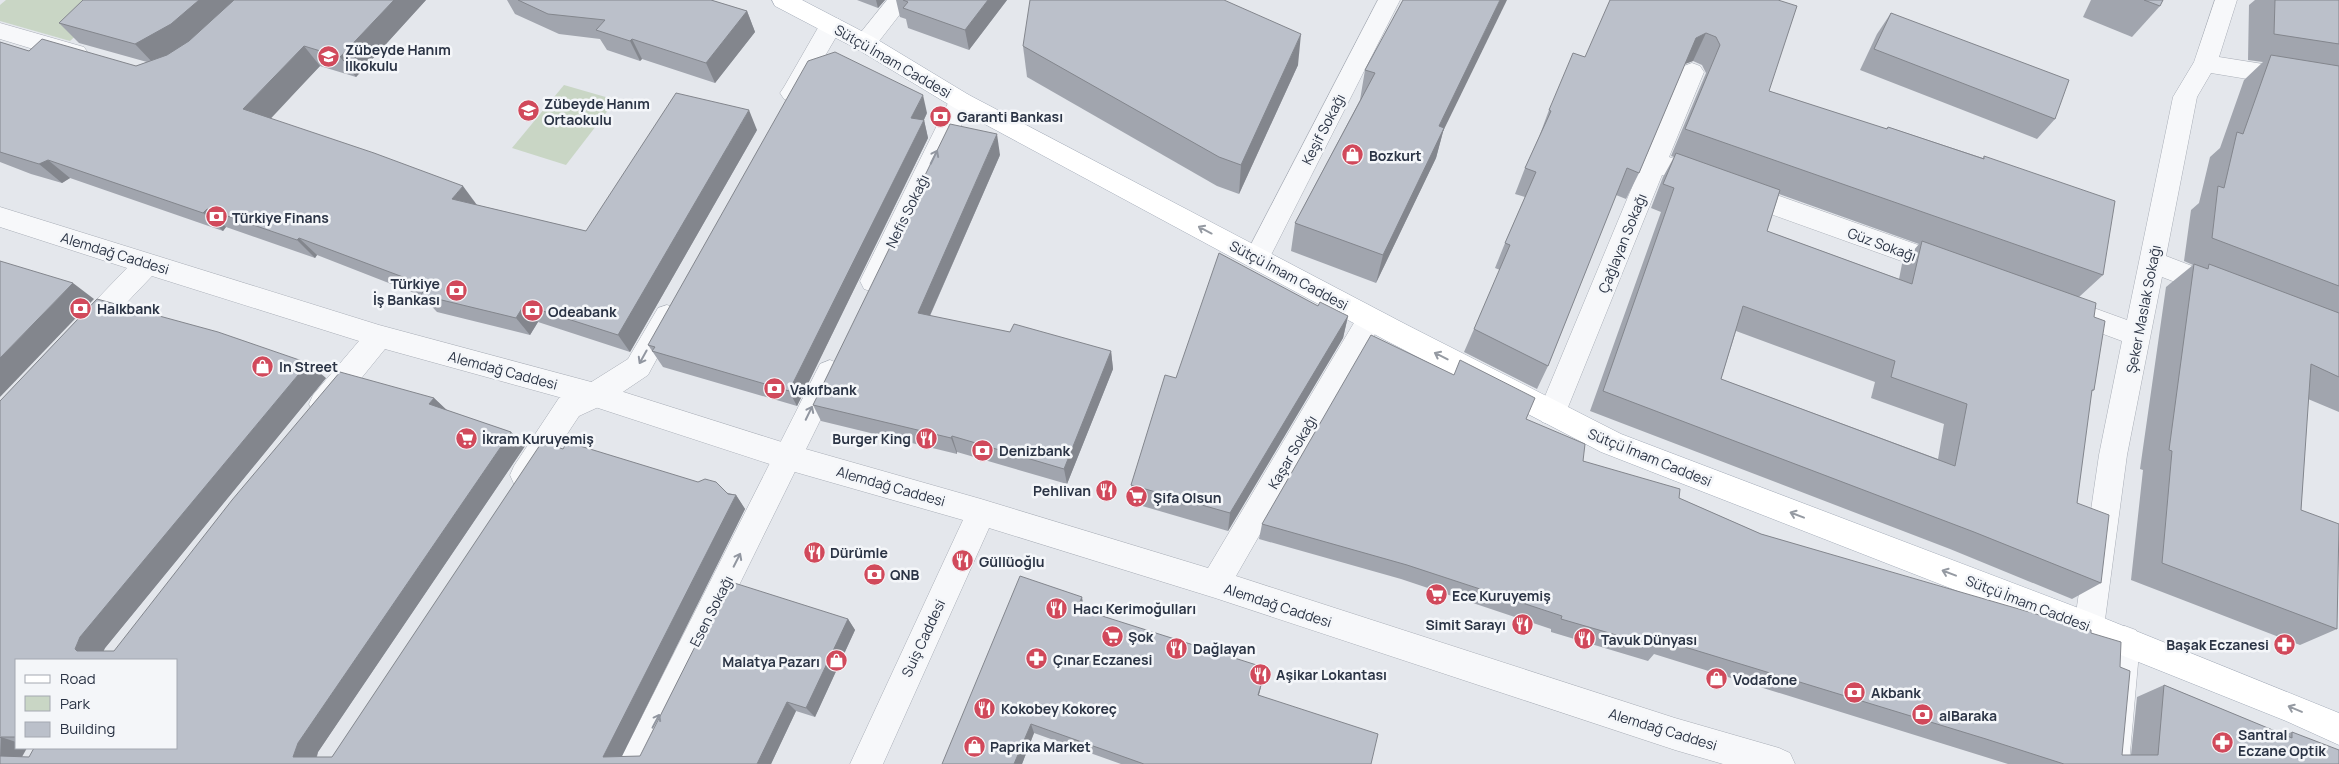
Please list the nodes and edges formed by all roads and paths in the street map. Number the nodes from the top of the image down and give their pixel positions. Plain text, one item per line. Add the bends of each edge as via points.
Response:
1 (783, 0) edge
2 (900, 0) edge
3 (1389, 0) edge
4 (2226, 0) edge
5 (831, 25) junction
6 (0, 31) edge
7 (865, 42) junction
8 (100, 59) edge
9 (2205, 62) junction
10 (1692, 72) edge
11 (2339, 85) edge
12 (961, 101) junction
13 (783, 110) edge
14 (1655, 162) junction
15 (0, 217) edge
16 (1257, 258) junction
17 (2153, 262) junction
18 (148, 263) junction
19 (1971, 275) edge
20 (2241, 296) edge
21 (676, 299) edge
22 (2045, 302) edge
23 (862, 306) edge
24 (1370, 319) junction
25 (2138, 335) junction
26 (379, 336) junction
27 (67, 348) edge
28 (840, 350) edge
29 (595, 396) junction
30 (1552, 413) junction
31 (304, 427) edge
32 (788, 457) junction
33 (508, 499) edge
34 (981, 512) junction
35 (1215, 584) junction
36 (2089, 627) junction
37 (2125, 641) junction
38 (2339, 730) edge
39 (634, 764) edge
40 (866, 764) edge
41 (1779, 764) edge
42 (2114, 764) edge

1 - 5 main road, Sütçü İmam Caddesi
2 - 7 street
3 - 16 street, Keşif Sokağı
4 - 9 street, Şeker Maslak Sokağı
5 - 7 main road, Sütçü İmam Caddesi
5 - 13 street
6 - 8 street
7 - 12 main road, Sütçü İmam Caddesi
9 - 11 street
9 - 17 street, Şeker Maslak Sokağı via 2185,98
10 - 14 street, Çağlayan Sokağı
16 -> 12 main road, Sütçü İmam Caddesi
23 -> 12 street, Nefis Sokağı
14 - 19 street, Güz Sokağı
14 - 30 street, Çağlayan Sokağı
15 - 18 street, Alemdağ Caddesi
16 - 24 main road, Sütçü İmam Caddesi
17 - 20 street
17 - 25 street, Şeker Maslak Sokağı
18 - 26 street, Alemdağ Caddesi
18 - 27 street
21 -> 29 street via 638,367
22 - 25 street
30 -> 24 main road, Sütçü İmam Caddesi
24 - 35 street, Kaşar Sokağı
25 - 36 street, Şeker Maslak Sokağı via 2114,455
26 - 29 street, Alemdağ Caddesi
26 - 31 street
32 -> 28 street
29 - 32 street, Alemdağ Caddesi
29 - 33 street via 569,407
36 -> 30 main road, Sütçü İmam Caddesi via 1611,443
32 - 34 street, Alemdağ Caddesi
39 -> 32 street, Esen Sokağı
34 - 35 street, Alemdağ Caddesi
34 - 40 street, Suiş Caddesi
35 - 41 street, Alemdağ Caddesi via 1666,731
36 - 37 main road, Sütçü İmam Caddesi
38 -> 37 main road, Sütçü İmam Caddesi
37 - 42 street

